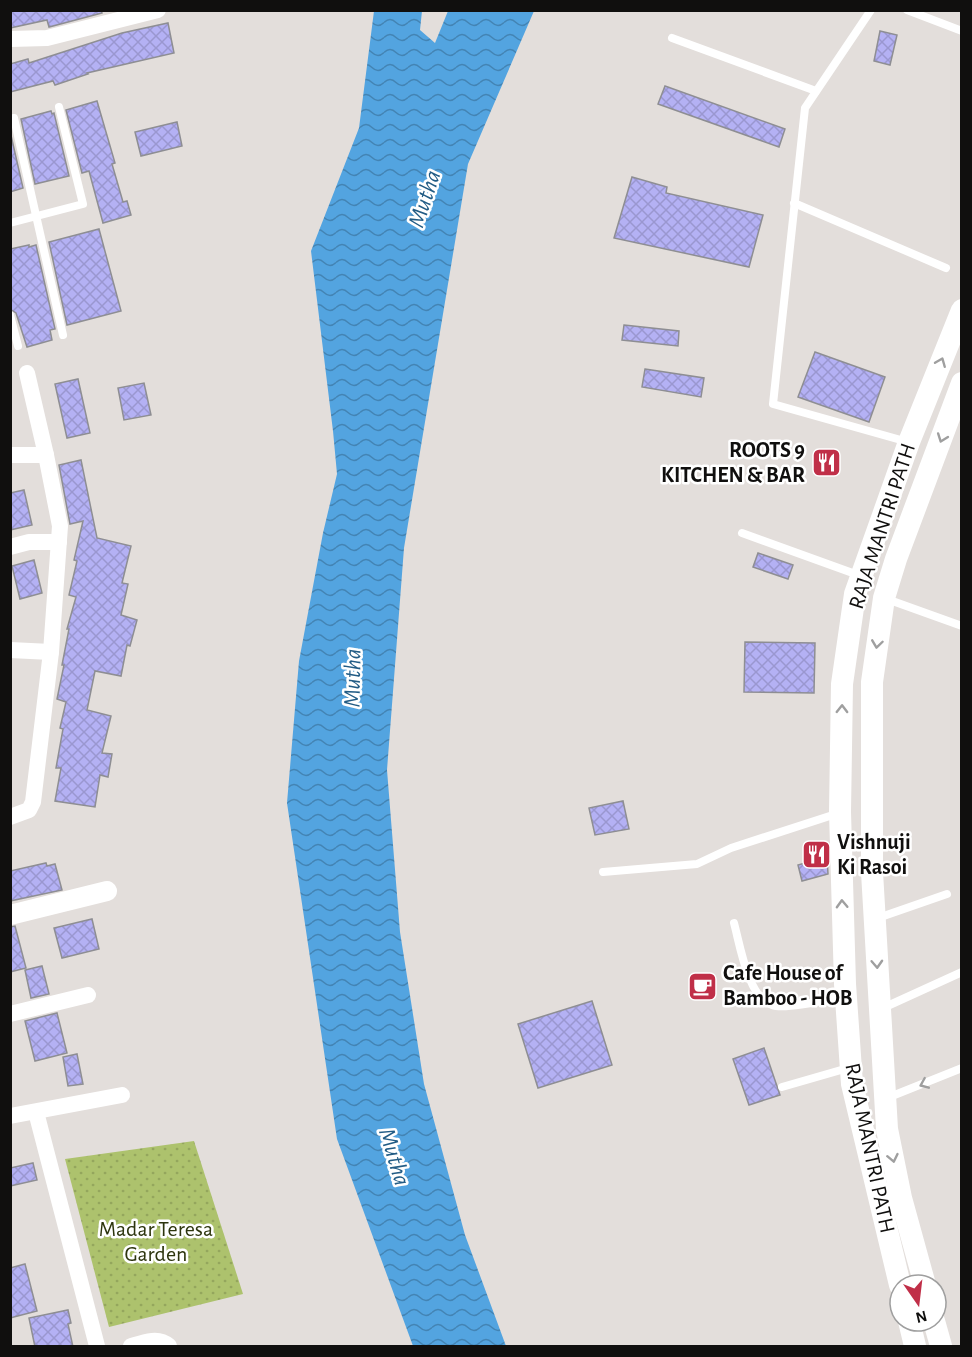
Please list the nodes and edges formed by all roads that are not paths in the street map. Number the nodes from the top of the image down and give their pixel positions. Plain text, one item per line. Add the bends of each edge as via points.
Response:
1 (158, 10) edge
2 (872, 10) edge
3 (907, 10) edge
4 (962, 31) edge
5 (672, 38) dead end
6 (10, 39) edge
7 (816, 91) junction
8 (59, 107) dead end
9 (14, 118) dead end
10 (794, 204) junction
11 (35, 217) junction
12 (10, 223) edge
13 (946, 268) dead end
14 (962, 310) edge
15 (10, 315) edge
16 (63, 335) dead end
17 (18, 346) dead end
18 (27, 373) dead end
19 (960, 389) edge
20 (909, 442) junction
21 (10, 455) edge
22 (46, 455) junction
23 (742, 533) dead end
24 (59, 542) junction
25 (10, 547) edge
26 (861, 576) junction
27 (884, 598) junction
28 (962, 626) edge
29 (10, 650) edge
30 (51, 652) junction
31 (840, 812) junction
32 (10, 817) edge
33 (603, 872) dead end
34 (107, 891) dead end
35 (947, 894) dead end
36 (10, 915) edge
37 (875, 919) junction
38 (734, 923) dead end
39 (962, 972) edge
40 (88, 995) dead end
41 (846, 996) junction
42 (880, 1010) junction
43 (10, 1014) edge
44 (851, 1067) junction
45 (962, 1068) edge
46 (782, 1087) dead end
47 (122, 1095) dead end
48 (885, 1099) junction
49 (36, 1112) junction
50 (10, 1116) edge
51 (914, 1244) junction
52 (892, 1251) junction
53 (897, 1273) edge
54 (922, 1273) edge
55 (98, 1347) edge
56 (131, 1347) edge
57 (169, 1347) edge

1 - 6 street via 47,38
2 - 7 lane
3 - 4 lane
5 - 7 lane
7 - 10 lane via 805,108
8 - 11 lane via 83,204
9 - 11 lane
10 - 13 lane
10 - 20 lane via 773,404
11 - 12 lane
11 - 16 lane
20 -> 14 main road, RAJA MANTRI PATH
15 - 17 lane
18 - 22 street
19 -> 27 main road, RAJA MANTRI PATH
20 - 26 main road, RAJA MANTRI PATH
21 - 22 street
22 - 24 street via 60,526
23 - 26 lane
24 - 25 street via 29,542
24 - 30 street
31 -> 26 main road, RAJA MANTRI PATH via 842,684
27 - 28 lane
27 -> 37 main road, RAJA MANTRI PATH via 872,682
29 - 30 street
30 - 32 street via 33,802 29,810
31 - 33 lane via 731,848 697,864
41 -> 31 main road, RAJA MANTRI PATH
34 - 36 street
35 - 37 lane
37 -> 42 main road, RAJA MANTRI PATH
38 - 41 lane via 752,987 762,1000 772,1006 784,1006
39 - 42 lane
40 - 43 street
41 - 44 main road, RAJA MANTRI PATH
42 - 48 main road, RAJA MANTRI PATH
44 - 46 lane
44 - 52 main road, RAJA MANTRI PATH
45 -> 48 lane
47 - 49 street
48 -> 51 main road, RAJA MANTRI PATH via 886,1129
49 - 50 street
49 - 55 street
51 - 52 main road
51 - 54 main road, RAJA MANTRI PATH
52 - 53 main road, RAJA MANTRI PATH
56 - 57 street via 156,1340

